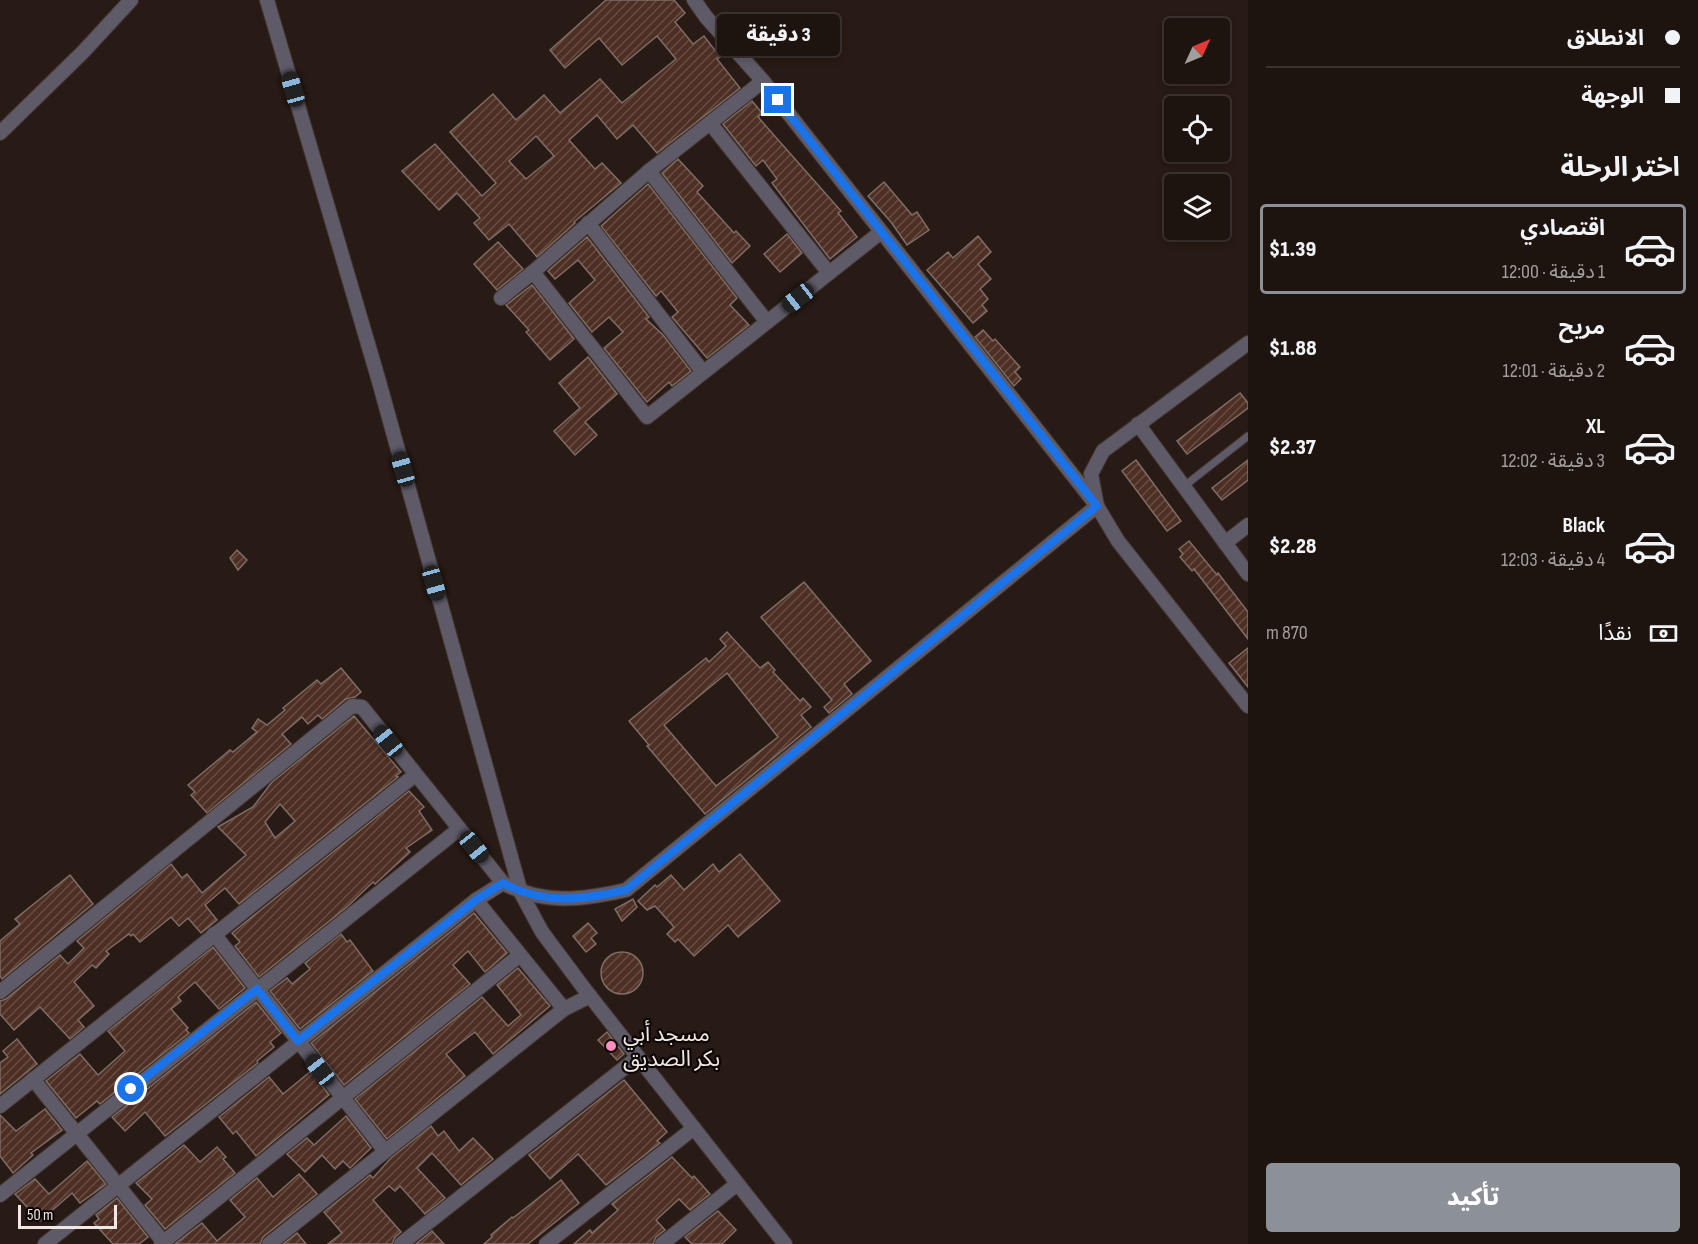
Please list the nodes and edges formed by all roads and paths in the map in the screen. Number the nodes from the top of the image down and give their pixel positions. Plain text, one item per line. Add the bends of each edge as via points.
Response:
1 (131, 0) edge
2 (267, 0) edge
3 (694, 0) edge
4 (763, 81) junction
5 (710, 123) junction
6 (0, 133) edge
7 (649, 171) junction
8 (588, 223) junction
9 (881, 232) junction
10 (534, 272) junction
11 (829, 273) junction
12 (501, 298) dead end
13 (767, 322) junction
14 (1248, 343) edge
15 (703, 372) junction
16 (1138, 424) junction
17 (1248, 436) edge
18 (1183, 487) junction
19 (1097, 506) junction
20 (1248, 525) edge
21 (1225, 543) junction
22 (1248, 574) edge
23 (1248, 706) edge
24 (415, 775) junction
25 (459, 829) junction
26 (503, 883) junction
27 (520, 893) junction
28 (476, 900) junction
29 (214, 934) junction
30 (520, 956) junction
31 (257, 989) junction
32 (0, 992) edge
33 (590, 996) junction
34 (564, 1009) junction
35 (298, 1041) junction
36 (638, 1057) junction
37 (33, 1079) junction
38 (343, 1098) junction
39 (0, 1106) edge
40 (694, 1128) junction
41 (77, 1132) junction
42 (385, 1151) junction
43 (737, 1184) junction
44 (119, 1186) junction
45 (0, 1195) edge
46 (163, 1243) edge
47 (45, 1244) edge
48 (269, 1244) edge
49 (401, 1244) edge
50 (546, 1244) edge
51 (662, 1244) edge
52 (785, 1244) edge

1 - 6 street
2 - 27 street via 378,378
3 - 4 street
4 - 5 street
4 - 9 street
5 - 7 street
5 - 11 street
7 - 8 street
7 - 13 street
8 - 10 street
8 - 15 street
9 - 11 street
9 - 19 street
10 - 12 street
10 - 15 street via 647,417
11 - 13 street
13 - 15 street
14 - 16 street
16 - 18 street
16 - 19 street via 1103,451 1091,474
17 - 18 lane
18 - 21 street
19 - 23 street via 1118,541
19 - 27 street via 626,890 562,900
20 - 21 street
21 - 22 street
24 - 25 street
24 - 29 street
24 - 32 street via 362,707 352,706
25 - 26 street
25 - 31 street
26 - 27 street
26 - 28 street
27 - 33 street via 542,932
28 - 30 street
28 - 35 street
29 - 31 street
29 - 37 street
30 - 34 street
30 - 38 street
31 - 35 street
31 - 41 street
33 - 34 street
33 - 36 street
34 - 42 street
35 - 38 street
35 - 44 street
36 - 40 street
36 - 49 street
37 - 39 street
37 - 41 street
38 - 42 street
38 - 46 street
40 - 43 street
40 - 50 street
41 - 44 street
41 - 45 street
42 - 48 street
43 - 51 street
43 - 52 street
44 - 46 street
44 - 47 street

